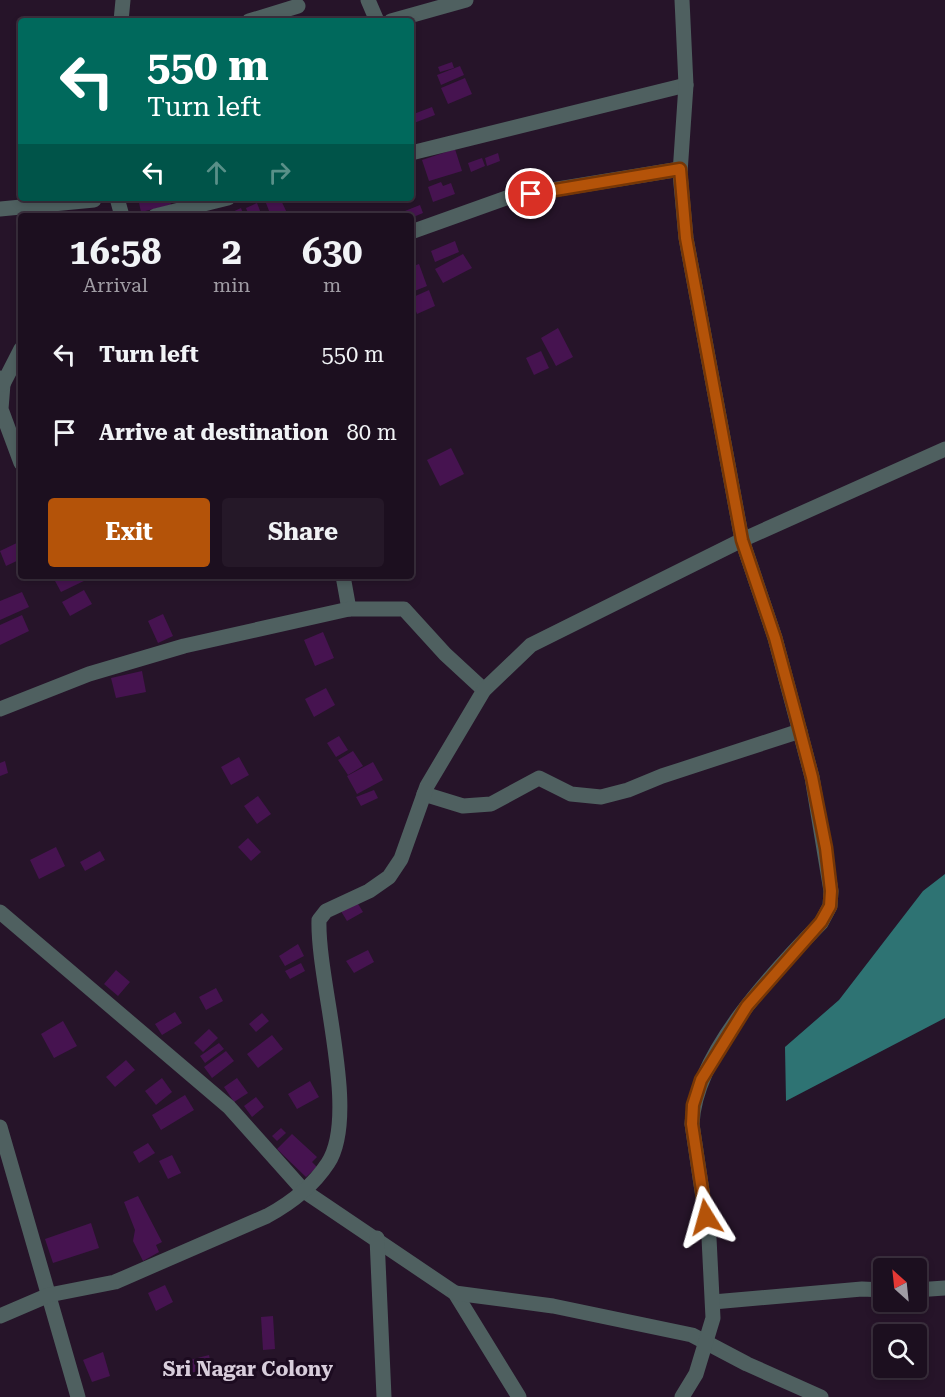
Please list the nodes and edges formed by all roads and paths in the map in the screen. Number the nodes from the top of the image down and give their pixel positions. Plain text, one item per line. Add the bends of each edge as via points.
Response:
1 (123, 0) edge
2 (368, 0) edge
3 (466, 0) edge
4 (682, 0) edge
5 (298, 6) dead end
6 (121, 18) edge
7 (259, 18) edge
8 (376, 18) edge
9 (403, 18) edge
10 (686, 85) junction
11 (414, 152) edge
12 (680, 169) junction
13 (76, 201) edge
14 (216, 201) edge
15 (0, 209) edge
16 (167, 213) edge
17 (414, 231) edge
18 (18, 354) edge
19 (2, 381) edge
20 (945, 449) edge
21 (18, 454) edge
22 (742, 540) junction
23 (344, 579) edge
24 (349, 609) junction
25 (484, 690) junction
26 (0, 709) edge
27 (800, 731) junction
28 (424, 794) junction
29 (0, 912) edge
30 (0, 1127) edge
31 (304, 1191) junction
32 (377, 1239) junction
33 (945, 1288) edge
34 (927, 1289) edge
35 (873, 1290) edge
36 (455, 1293) junction
37 (49, 1295) junction
38 (713, 1302) junction
39 (0, 1316) edge
40 (707, 1343) junction
41 (78, 1397) edge
42 (384, 1397) edge
43 (519, 1397) edge
44 (682, 1397) edge
45 (821, 1397) edge

1 - 6 street
2 - 8 street
3 - 9 street
4 - 10 street
5 - 7 street
10 - 11 street
10 - 12 street
12 - 17 street via 509,197
12 - 22 street via 686,238
13 - 15 street
14 - 16 street
18 - 19 street
19 - 21 street via 2,409
20 - 22 street
22 - 25 street via 531,645
22 - 27 street via 775,638
23 - 24 street
24 - 25 street via 404,609
24 - 26 street via 184,646 88,674
25 - 28 street
27 - 28 street via 601,797 571,794 539,778 491,804 463,806
27 - 38 street via 826,848 830,906 821,922 747,1006 701,1080 693,1105
28 - 31 street via 401,859 389,877 326,911 319,920 321,962 340,1086 339,1128 330,1161
29 - 31 street via 229,1107
30 - 37 street
31 - 32 street
31 - 37 street via 267,1216 115,1282
32 - 36 street
32 - 42 street
33 - 34 street
35 - 38 street
36 - 40 street via 553,1306 692,1335
36 - 43 street
37 - 39 street
37 - 41 street
38 - 40 street
40 - 44 street via 696,1374
40 - 45 street

